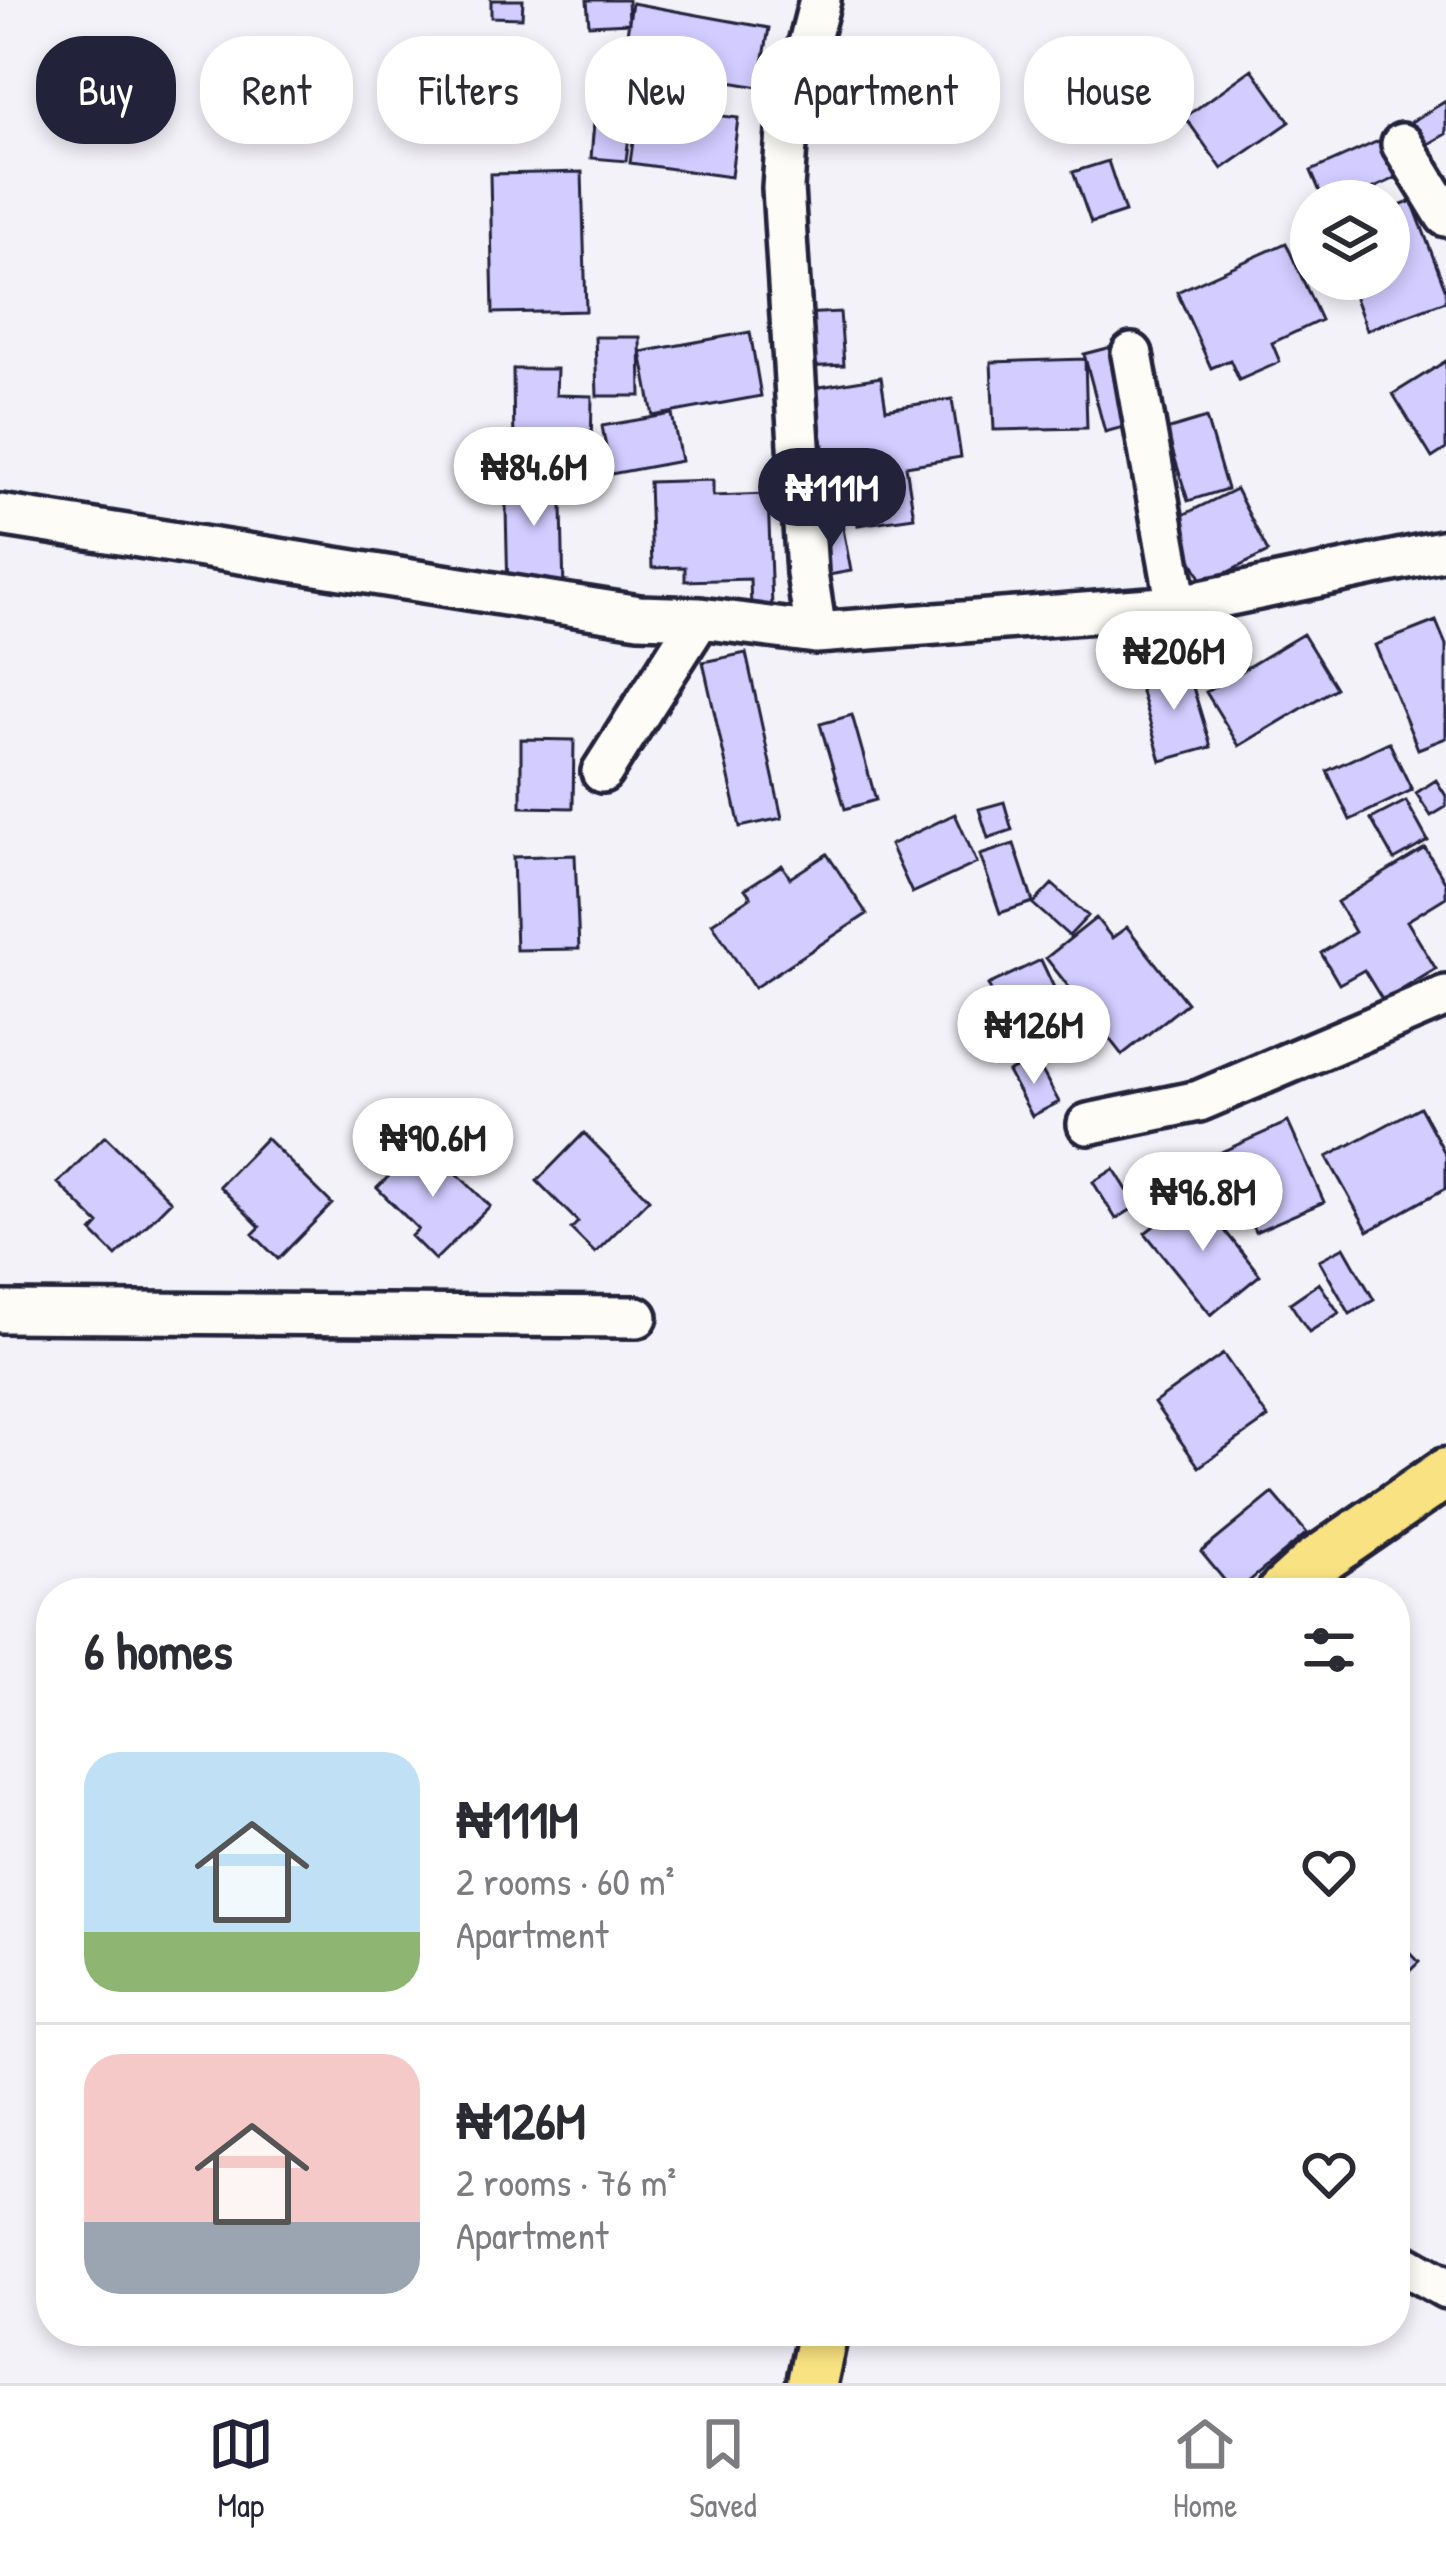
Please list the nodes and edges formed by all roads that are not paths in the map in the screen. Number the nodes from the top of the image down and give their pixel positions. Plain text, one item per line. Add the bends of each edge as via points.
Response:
1 (820, 0) edge
2 (1402, 144) dead end
3 (1446, 216) edge
4 (1132, 354) dead end
5 (0, 514) edge
6 (1446, 550) edge
7 (1177, 606) junction
8 (700, 618) junction
9 (816, 633) junction
10 (602, 772) dead end
11 (1446, 996) edge
12 (1088, 1124) dead end
13 (0, 1312) edge
14 (638, 1317) dead end
15 (1446, 1473) edge
16 (1298, 1578) edge
17 (1410, 2268) edge
18 (1446, 2288) edge
19 (820, 2346) edge
20 (812, 2383) edge

1 - 9 street via 787,131 783,188
2 - 3 street
4 - 7 street
5 - 8 street via 639,616
6 - 7 street
7 - 9 street
8 - 9 street
8 - 10 street
11 - 12 street via 1199,1101
13 - 14 street
15 - 16 main road
17 - 18 street
19 - 20 main road

